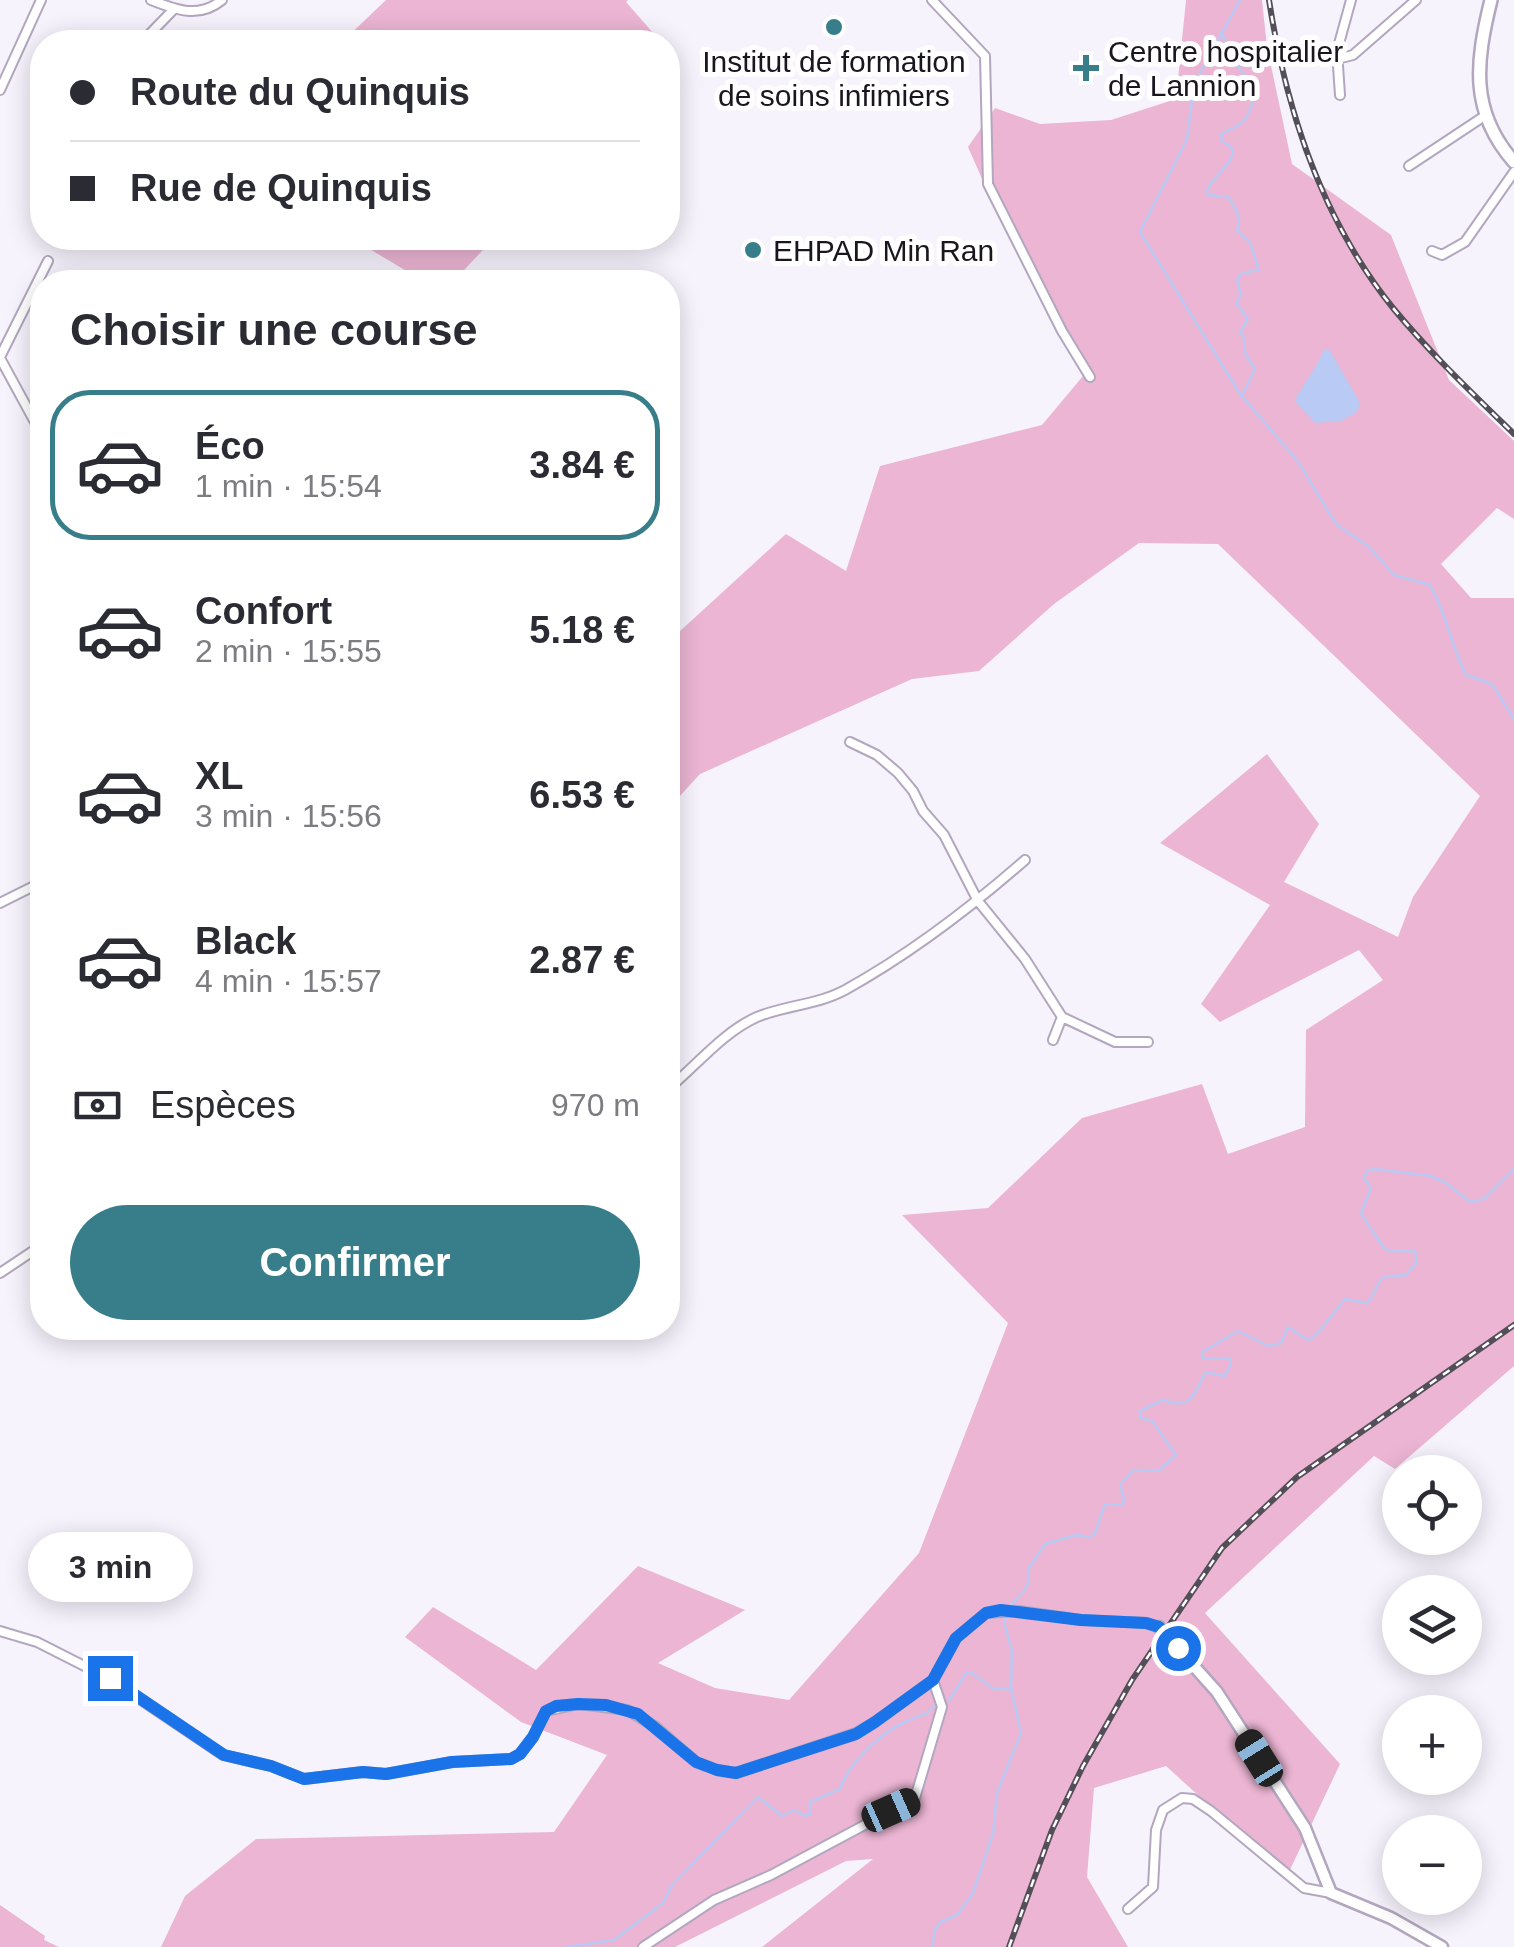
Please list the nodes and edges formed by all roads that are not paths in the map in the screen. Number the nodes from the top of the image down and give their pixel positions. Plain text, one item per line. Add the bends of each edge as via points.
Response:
1 (42, 0) edge
2 (151, 0) edge
3 (222, 0) edge
4 (932, 0) edge
5 (1351, 0) edge
6 (1416, 0) edge
7 (1491, 0) edge
8 (174, 9) junction
9 (154, 30) edge
10 (1337, 51) junction
11 (0, 90) edge
12 (1340, 95) dead end
13 (1486, 115) junction
14 (1512, 154) edge
15 (1409, 166) dead end
16 (1514, 172) edge
17 (1432, 252) dead end
18 (48, 261) dead end
19 (44, 270) edge
20 (30, 297) edge
21 (0, 358) edge
22 (1090, 377) dead end
23 (30, 413) edge
24 (850, 742) dead end
25 (1025, 860) dead end
26 (30, 888) edge
27 (978, 901) junction
28 (0, 903) edge
29 (1062, 1018) junction
30 (1053, 1040) dead end
31 (1148, 1042) dead end
32 (680, 1079) edge
33 (30, 1253) edge
34 (0, 1273) edge
35 (1159, 1627) joint
36 (0, 1631) edge
37 (933, 1680) junction
38 (1331, 1893) junction
39 (1128, 1909) dead end
40 (642, 1947) edge
41 (1442, 1947) edge

1 - 11 street
2 - 8 street
3 - 8 street via 212,8
4 - 22 street via 984,56 988,184
5 - 10 street
6 - 10 street via 1353,56 1341,58
7 - 13 main road via 1478,65
8 - 9 street
10 - 12 street
13 - 14 main road
13 - 15 street
16 - 17 street via 1465,242 1442,255
18 - 19 street
20 - 21 street
21 - 23 street
24 - 27 street via 898,773 944,835
25 - 27 street
26 - 28 street
27 - 29 street
27 - 32 street via 831,997 742,1026
29 - 30 street
29 - 31 street via 1115,1042
33 - 34 street
35 - 37 street via 1001,1610 977,1618 956,1638
35 - 38 street via 1218,1692 1305,1828
36 - 37 street via 110,1678 224,1755 304,1779 511,1759 546,1711 578,1704 638,1714 696,1762 736,1773 856,1734
37 - 40 street via 942,1707 915,1798 714,1900
38 - 39 street via 1304,1888 1211,1811 1182,1798 1163,1810 1156,1830 1154,1887
38 - 41 street

